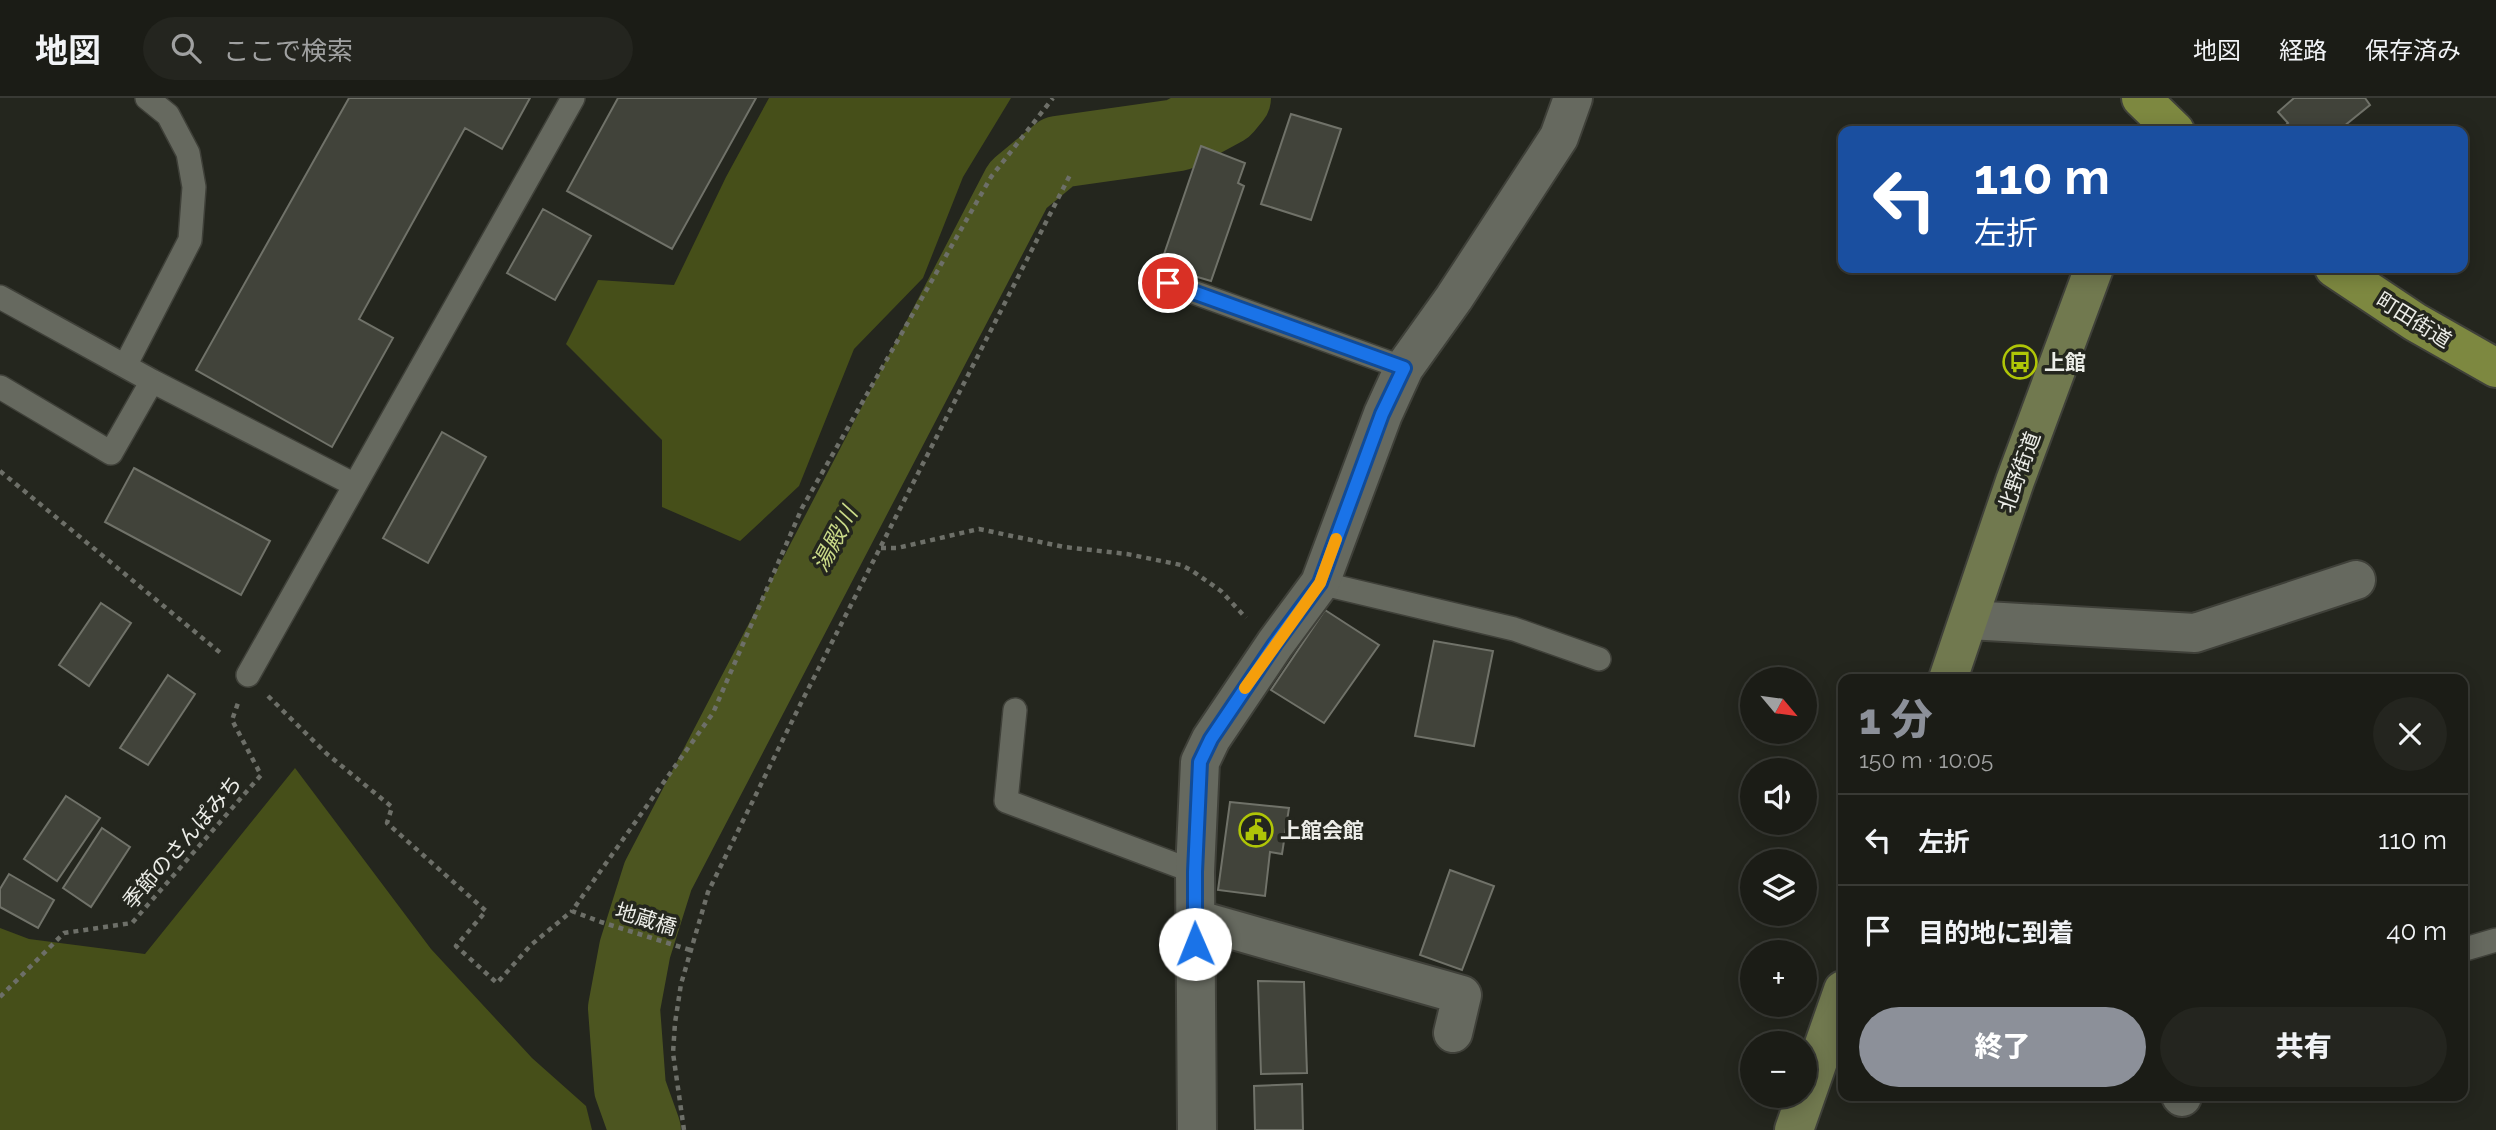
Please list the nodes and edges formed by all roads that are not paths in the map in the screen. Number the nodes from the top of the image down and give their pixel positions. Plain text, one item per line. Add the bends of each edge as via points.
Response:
1 (147, 98) edge
2 (573, 98) edge
3 (1573, 98) edge
4 (2092, 273) edge
5 (2341, 273) edge
6 (1168, 283) dead end
7 (0, 297) edge
8 (125, 366) junction
9 (1404, 368) junction
10 (2496, 368) edge
11 (152, 381) junction
12 (0, 387) edge
13 (355, 485) junction
14 (2356, 580) dead end
15 (1320, 583) junction
16 (1969, 620) junction
17 (1599, 659) dead end
18 (1950, 674) edge
19 (248, 675) road end
20 (1015, 709) dead end
21 (1195, 872) junction
22 (1195, 919) junction
23 (2496, 940) edge
24 (2468, 948) edge
25 (1838, 1004) edge
26 (1453, 1032) dead end
27 (1194, 1127) edge
28 (1794, 1130) edge

1 - 8 lane via 168,115 188,153 194,187 190,240
2 - 13 lane
3 - 9 street via 1559,137
4 - 16 main road, 北野街道
5 - 10 main road, 町田街道 via 2415,323
6 - 9 lane
7 - 8 lane
8 - 11 lane
9 - 15 street via 1382,414
11 - 12 lane via 111,453
11 - 13 lane
13 - 19 lane
14 - 16 street via 2194,633
15 - 17 lane via 1514,629
15 - 21 street via 1211,739 1200,762
16 - 18 main road, 北野街道
20 - 21 lane via 1006,801
21 - 22 street
22 - 26 street via 1462,995
22 - 27 street
23 - 24 lane
25 - 28 main road

